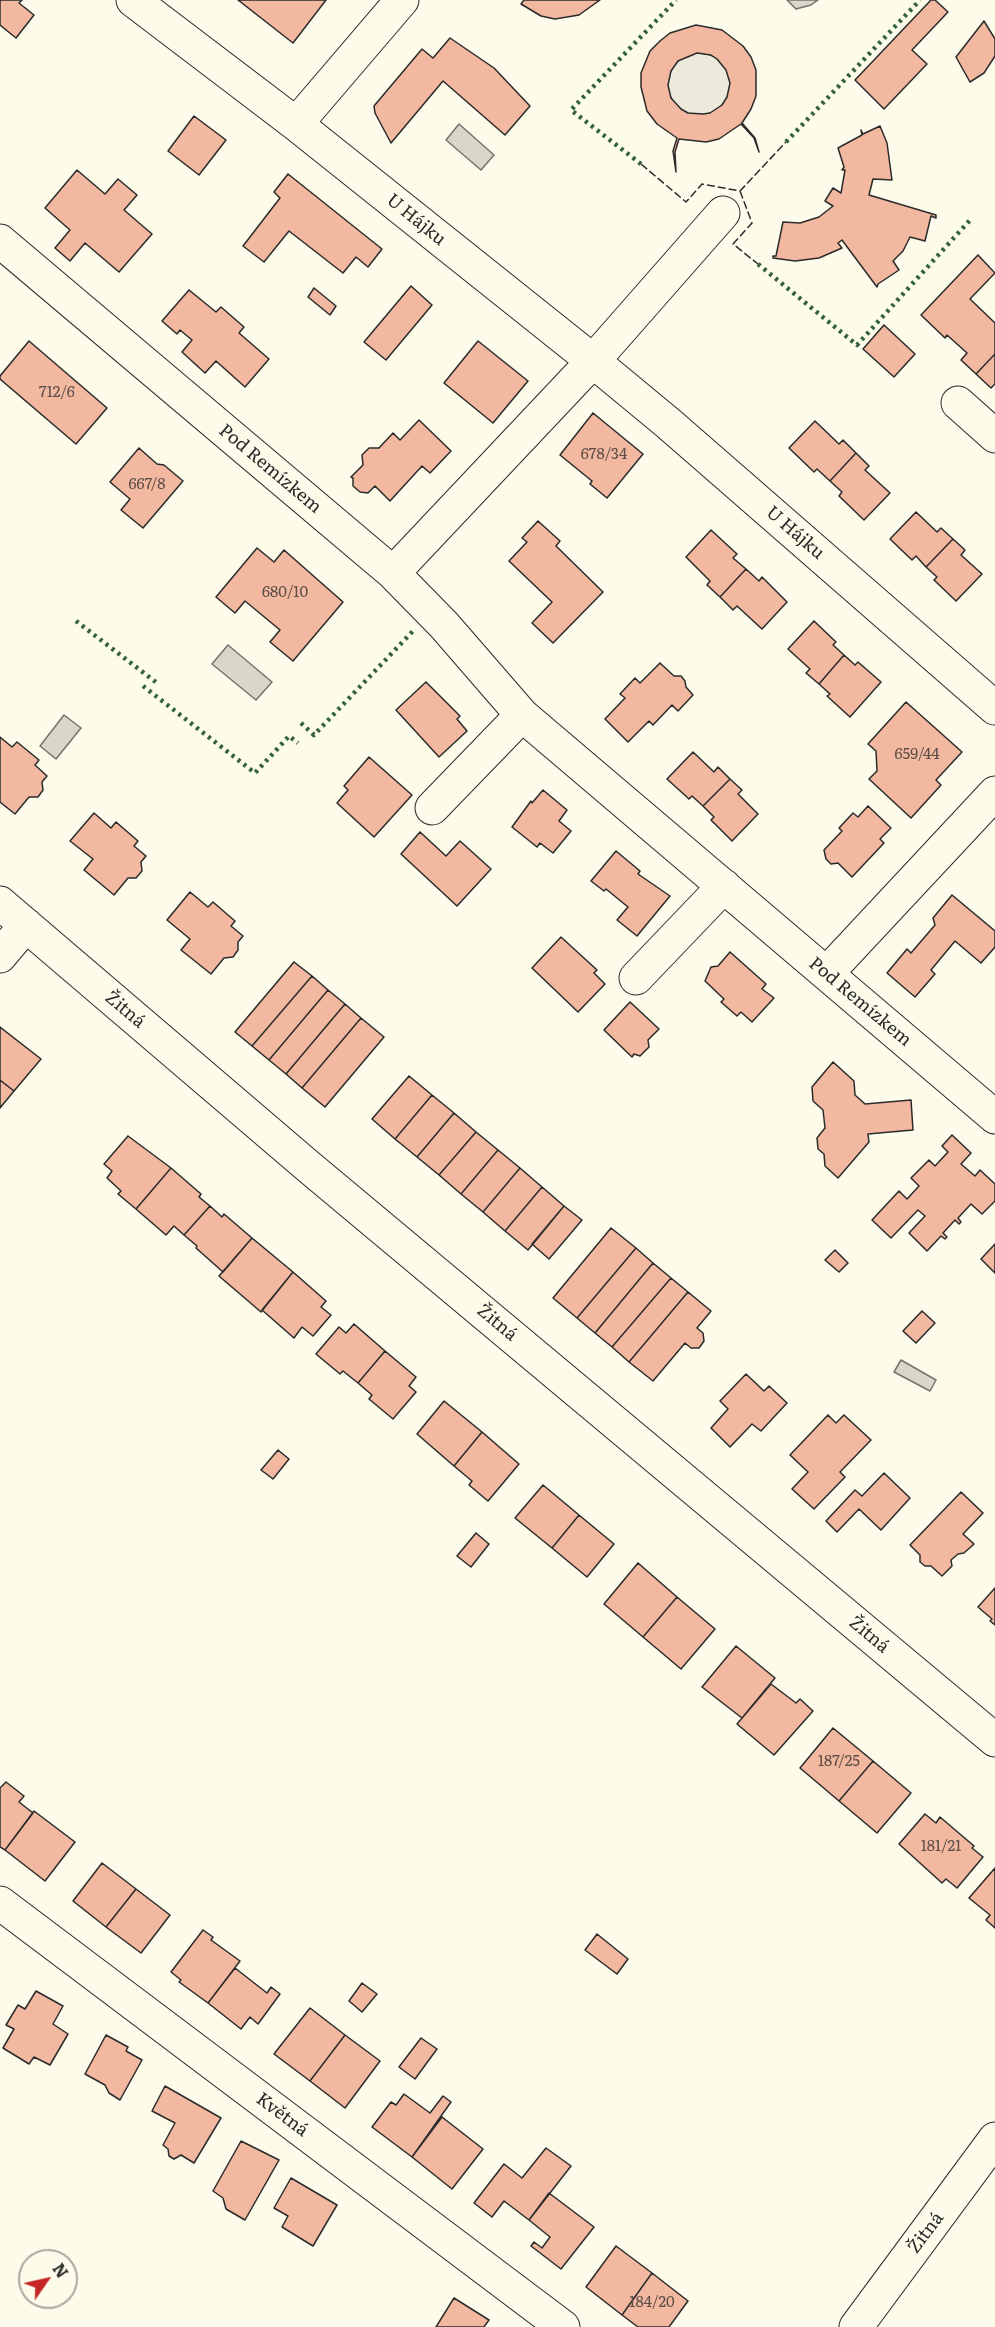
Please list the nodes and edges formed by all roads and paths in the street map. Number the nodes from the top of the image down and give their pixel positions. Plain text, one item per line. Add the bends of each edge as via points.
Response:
1 (133, 0) edge
2 (402, 0) edge
3 (296, 124) junction
4 (723, 213) dead end
5 (0, 241) edge
6 (593, 361) junction
7 (958, 403) dead end
8 (995, 436) edge
9 (393, 573) junction
10 (995, 708) edge
11 (522, 715) junction
12 (995, 793) edge
13 (432, 808) dead end
14 (723, 886) junction
15 (0, 903) edge
16 (26, 925) junction
17 (0, 956) edge
18 (827, 973) junction
19 (636, 978) dead end
20 (995, 1118) edge
21 (995, 1740) edge
22 (0, 1903) edge
23 (995, 2139) edge
24 (563, 2327) edge
25 (856, 2327) edge

1 - 3 street, U Hájku
2 - 3 street
3 - 6 street, U Hájku
4 - 6 street
5 - 9 street, Pod Remízkem
6 - 9 street
6 - 10 street, U Hájku
7 - 8 street
9 - 11 street, Pod Remízkem
11 - 13 street
11 - 14 street, Pod Remízkem
12 - 18 street
14 - 18 street, Pod Remízkem
14 - 19 street
15 - 16 street, Žitná
16 - 17 street
16 - 21 street, Žitná via 309,1167
18 - 20 street, Pod Remízkem
22 - 24 street, Květná
23 - 25 street, Žitná

